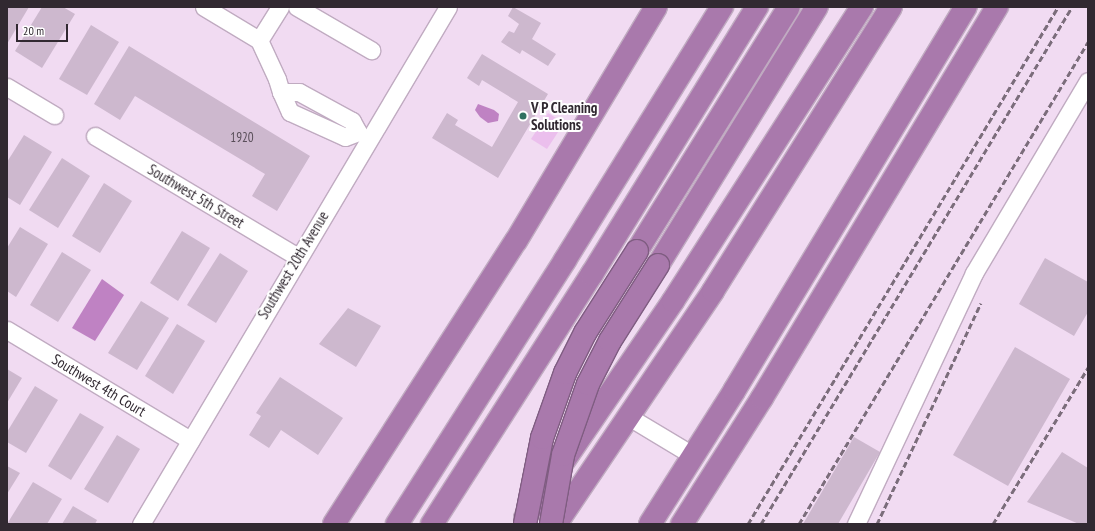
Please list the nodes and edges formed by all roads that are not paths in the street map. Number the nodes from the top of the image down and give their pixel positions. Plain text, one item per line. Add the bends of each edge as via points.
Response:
1 (204, 7) edge
2 (280, 7) edge
3 (297, 7) edge
4 (448, 7) edge
5 (656, 7) edge
6 (722, 7) edge
7 (756, 7) edge
8 (789, 7) edge
9 (817, 7) edge
10 (862, 7) edge
11 (891, 7) edge
12 (966, 7) edge
13 (997, 7) edge
14 (259, 40) junction
15 (371, 50) dead end
16 (1088, 81) edge
17 (7, 86) edge
18 (54, 115) dead end
19 (95, 136) dead end
20 (363, 136) junction
21 (298, 257) junction
22 (7, 330) edge
23 (629, 417) junction
24 (190, 440) junction
25 (694, 456) junction
26 (141, 524) edge
27 (334, 524) edge
28 (397, 524) edge
29 (432, 524) edge
30 (521, 524) edge
31 (525, 524) edge
32 (551, 524) edge
33 (556, 524) edge
34 (650, 524) edge
35 (682, 524) edge
36 (856, 524) edge

1 - 14 street
2 - 14 street
3 - 15 street
4 - 20 street, Southwest 20th Avenue
5 - 27 highway via 516,241
6 - 28 highway
7 - 29 highway via 588,280
8 - 31 highway, bridge via 585,333 563,380 542,438
9 - 32 highway, bridge via 610,341 588,384 563,455
10 - 30 highway via 673,301
11 - 23 highway via 751,233
12 - 25 highway
13 - 35 highway via 762,398
14 - 20 street via 290,112 345,137
16 - 36 street via 974,272
17 - 18 street
19 - 21 street, Southwest 5th Street
20 - 21 street, Southwest 20th Avenue
21 - 24 street, Southwest 20th Avenue
22 - 24 street, Southwest 4th Court
23 - 25 street
23 - 33 highway
24 - 26 street, Southwest 20th Avenue
25 - 34 highway

